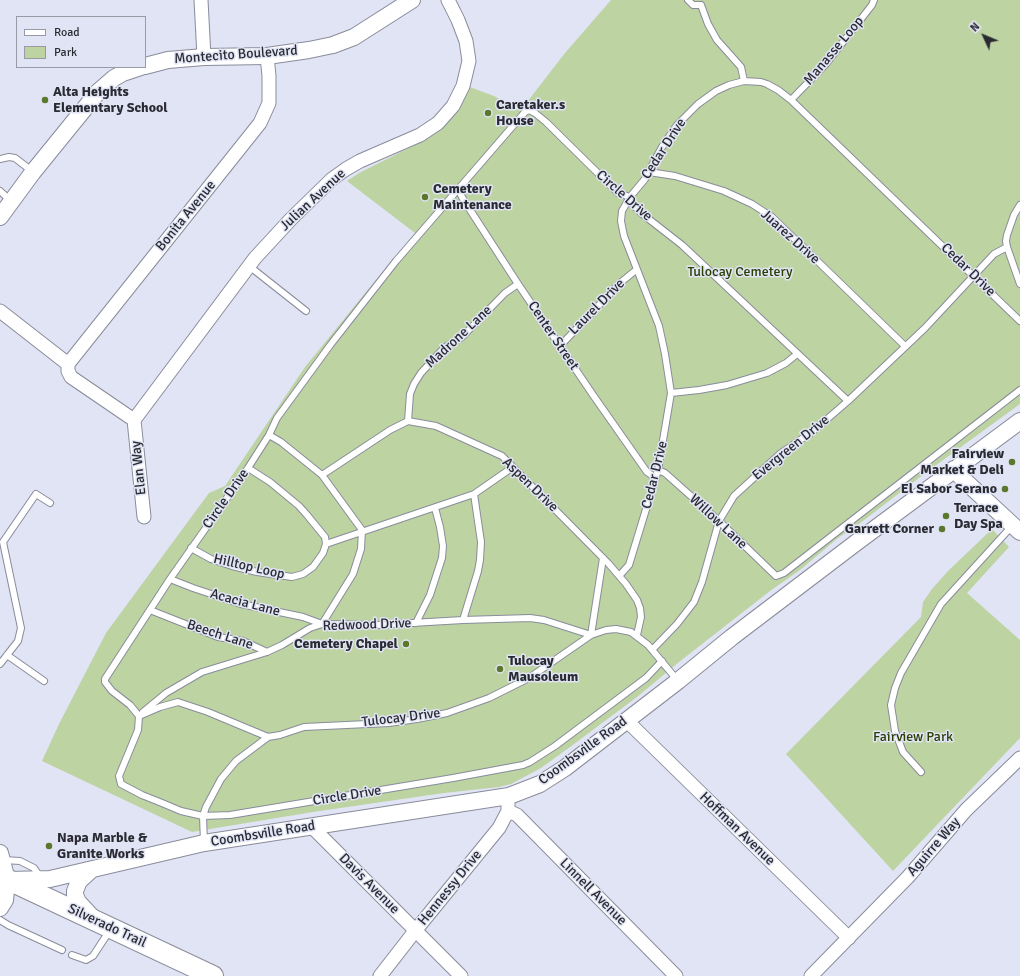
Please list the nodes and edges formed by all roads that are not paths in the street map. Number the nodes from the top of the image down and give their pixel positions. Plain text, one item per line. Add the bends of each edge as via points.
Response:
1 (201, 0) edge
2 (412, 0) edge
3 (448, 0) edge
4 (688, 0) edge
5 (874, 0) edge
6 (703, 2) edge
7 (267, 56) junction
8 (204, 57) junction
9 (146, 66) edge
10 (138, 68) edge
11 (744, 81) junction
12 (791, 100) junction
13 (0, 159) edge
14 (33, 172) junction
15 (649, 172) junction
16 (458, 189) junction
17 (0, 191) edge
18 (630, 197) junction
19 (12, 202) junction
20 (1020, 205) edge
21 (0, 216) edge
22 (1007, 247) junction
23 (249, 266) junction
24 (636, 270) junction
25 (974, 275) junction
26 (518, 284) junction
27 (1020, 284) edge
28 (0, 311) edge
29 (306, 311) dead end
30 (1020, 321) edge
31 (560, 346) junction
32 (905, 346) junction
33 (797, 354) junction
34 (68, 364) junction
35 (1020, 390) edge
36 (671, 393) junction
37 (848, 401) junction
38 (134, 420) junction
39 (408, 421) junction
40 (1020, 421) edge
41 (269, 435) junction
42 (513, 467) junction
43 (248, 468) junction
44 (954, 469) junction
45 (658, 470) junction
46 (322, 475) junction
47 (656, 478) junction
48 (474, 494) junction
49 (50, 503) dead end
50 (435, 508) junction
51 (144, 517) dead end
52 (718, 521) junction
53 (1017, 529) edge
54 (362, 530) junction
55 (326, 544) junction
56 (191, 548) junction
57 (603, 558) junction
58 (619, 576) junction
59 (170, 579) junction
60 (150, 610) junction
61 (463, 620) junction
62 (416, 623) junction
63 (322, 624) junction
64 (592, 635) junction
65 (637, 635) junction
66 (652, 650) junction
67 (267, 652) junction
68 (7, 655) junction
69 (662, 661) junction
70 (0, 664) edge
71 (44, 681) dead end
72 (678, 681) junction
73 (139, 716) junction
74 (626, 720) junction
75 (268, 736) junction
76 (1020, 758) edge
77 (921, 772) dead end
78 (508, 803) junction
79 (203, 816) junction
80 (311, 826) junction
81 (204, 843) junction
82 (2, 867) edge
83 (91, 870) junction
84 (0, 908) edge
85 (0, 920) edge
86 (104, 924) junction
87 (415, 931) junction
88 (849, 938) junction
89 (62, 950) dead end
90 (72, 955) dead end
91 (814, 975) edge
92 (213, 976) edge
93 (380, 976) edge
94 (461, 976) edge
95 (676, 976) edge

1 - 8 street
2 - 7 street, Montecito Boulevard via 354,37 333,45
3 - 23 street, Julian Avenue via 466,41 469,61 463,86 453,106 438,123 420,135 360,161 332,180 291,219
4 - 6 lane via 693,5
5 - 12 lane, Manasse Loop via 825,65
6 - 11 lane via 708,24 717,40 741,68
7 - 8 street, Montecito Boulevard
7 - 34 street, Bonita Avenue via 270,76 269,103 260,123
8 - 9 street, Montecito Boulevard via 168,60
10 - 14 street via 123,73 103,86
11 - 12 lane, Cedar Drive via 767,84
11 - 15 lane, Cedar Drive via 716,91 687,114 662,147
12 - 25 lane, Cedar Drive
13 - 14 lane via 15,158
14 - 19 street
15 - 18 lane, Cedar Drive
15 - 32 lane, Juarez Drive via 675,176 724,191 772,217
16 - 18 lane, Circle Drive via 529,110 546,122 618,193
16 - 26 lane, Center Street
16 - 41 lane, Circle Drive via 396,261 331,344 277,418
17 - 19 lane
18 - 24 lane, Cedar Drive via 622,211 621,221
18 - 33 lane, Circle Drive via 641,213 682,245
19 - 21 street
20 - 22 lane via 1007,235
22 - 25 lane, Evergreen Drive via 994,254
22 - 27 lane
23 - 29 lane
23 - 38 street, Julian Avenue
24 - 31 lane, Laurel Drive via 620,282
24 - 36 lane, Cedar Drive via 659,326
25 - 30 lane, Cedar Drive
25 - 32 lane, Evergreen Drive via 936,317
26 - 31 lane, Center Street
26 - 39 lane, Madrone Lane via 505,293 462,337 444,348 421,373 410,394
28 - 34 street
31 - 47 lane, Center Street via 646,472
32 - 37 lane, Evergreen Drive
33 - 36 lane via 767,373 699,390
33 - 37 lane, Circle Drive
34 - 38 street via 71,377
35 - 52 lane, Willow Lane via 784,573 776,576
36 - 45 lane, Cedar Drive
37 - 52 lane, Evergreen Drive via 812,432 781,453 734,496
38 - 51 street, Elan Way
39 - 42 lane, Aspen Drive via 436,426 502,456
39 - 46 lane
40 - 44 street, Coombsville Road
41 - 43 lane, Circle Drive
41 - 46 lane via 282,442
42 - 48 lane
42 - 57 lane, Aspen Drive
43 - 55 lane via 270,482 298,506 325,538
43 - 56 lane, Circle Drive
44 - 53 street
44 - 72 street, Coombsville Road
45 - 47 lane, Cedar Drive
45 - 52 lane, Willow Lane via 665,472
46 - 54 lane
47 - 58 lane, Cedar Drive via 629,565
48 - 50 lane
48 - 61 lane via 481,542 480,560
49 - 68 lane via 36,494 3,542 21,628 18,641
50 - 54 lane
50 - 62 lane via 443,546 442,558 430,594
52 - 66 lane, Evergreen Drive via 694,602
53 - 77 lane via 941,604 901,673 891,705 895,731 903,752
54 - 55 lane
54 - 63 lane via 361,549 353,574
55 - 56 lane, Hilltop Loop via 323,554 313,567 303,574 292,577 232,566 211,559
56 - 59 lane, Circle Drive
57 - 58 lane, Aspen Drive
57 - 64 lane
58 - 65 lane, Aspen Drive via 640,608
59 - 60 lane, Circle Drive
59 - 63 lane, Acacia Lane via 234,602 303,617
60 - 67 lane, Beech Lane via 218,637 243,641
60 - 73 lane, Circle Drive via 105,679 106,685 130,704
61 - 62 lane, Redwood Drive
61 - 64 lane, Redwood Drive via 530,618
62 - 63 lane, Redwood Drive
63 - 67 lane, Redwood Drive
64 - 65 lane, Tulocay Drive via 616,629
64 - 75 lane, Tulocay Drive via 529,678 489,698 447,712 389,723 304,727
65 - 66 lane, Tulocay Drive
66 - 69 lane, Tulocay Drive
67 - 73 lane, Redwood Drive via 202,672 166,693
68 - 70 lane
68 - 71 lane
69 - 72 lane, Tulocay Drive
69 - 79 lane, Circle Drive via 646,678 555,746 523,765 238,814
72 - 74 street, Coombsville Road
73 - 75 lane via 178,702
73 - 79 lane, Circle Drive via 138,730 119,776 121,784 181,811
74 - 78 street, Coombsville Road via 565,768
74 - 88 street, Hoffman Avenue
75 - 79 lane via 228,770 213,793
76 - 88 street, Aguirre Way via 966,810 908,877
78 - 80 street, Coombsville Road
78 - 87 street, Hennessy Drive via 499,828
78 - 95 street, Linnell Avenue via 517,816
79 - 81 lane
80 - 81 street, Coombsville Road
80 - 87 street, Davis Avenue
81 - 83 street, Coombsville Road
82 - 83 street, Coombsville Road via 41,879
82 - 84 street via 5,900
82 - 86 main road, Silverado Trail
83 - 86 street via 79,882 75,895 78,902
85 - 89 lane
86 - 90 lane via 93,956 86,960
86 - 92 main road, Silverado Trail
87 - 93 street, Hennessy Drive
87 - 94 street, Davis Avenue
88 - 91 street, Aguirre Way

